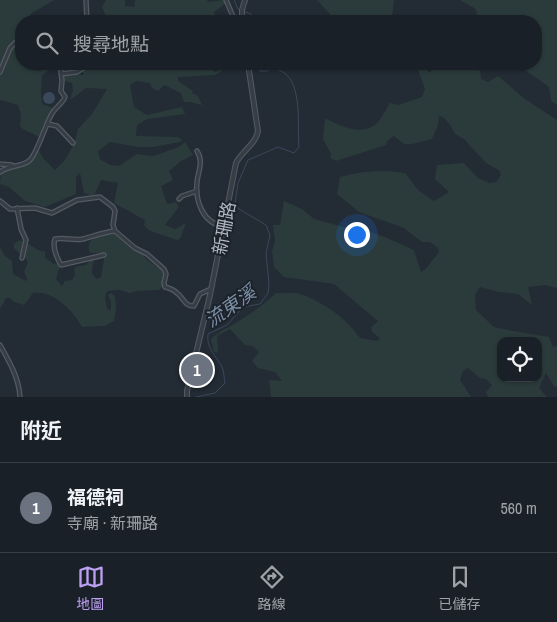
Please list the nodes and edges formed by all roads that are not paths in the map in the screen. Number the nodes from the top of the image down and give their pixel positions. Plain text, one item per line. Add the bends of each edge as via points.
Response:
1 (226, 0) edge
2 (245, 0) edge
3 (86, 1) edge
4 (87, 15) edge
5 (232, 15) edge
6 (242, 15) edge
7 (15, 43) edge
8 (61, 70) edge
9 (80, 70) edge
10 (249, 70) edge
11 (0, 72) edge
12 (61, 74) junction
13 (48, 124) junction
14 (73, 143) dead end
15 (197, 151) dead end
16 (0, 164) edge
17 (12, 165) junction
18 (0, 172) edge
19 (197, 191) junction
20 (179, 199) dead end
21 (0, 201) edge
22 (17, 208) junction
23 (224, 226) junction
24 (115, 231) junction
25 (104, 255) dead end
26 (22, 258) dead end
27 (212, 288) junction
28 (0, 345) edge
29 (20, 397) edge
30 (187, 397) edge

1 - 5 street
2 - 6 street
3 - 4 street
7 - 11 street
8 - 12 street
9 - 12 street
10 - 23 street, 新珊路 via 258,131 236,163
12 - 13 street via 61,89 65,97
13 - 14 street via 58,126
13 - 17 street via 30,160
15 - 19 street via 201,162
16 - 17 street
17 - 18 street
19 - 20 street
19 - 23 street via 207,221
21 - 22 street via 10,209
22 - 24 street via 35,208 52,213 77,200 100,197 115,211
22 - 26 street via 26,240
23 - 27 street, 新珊路
24 - 25 street via 83,239 64,237 54,242 61,265
24 - 27 street via 164,269 165,287 176,292 188,306 194,306 200,294
27 - 30 street, 新珊路
28 - 29 street via 13,368

